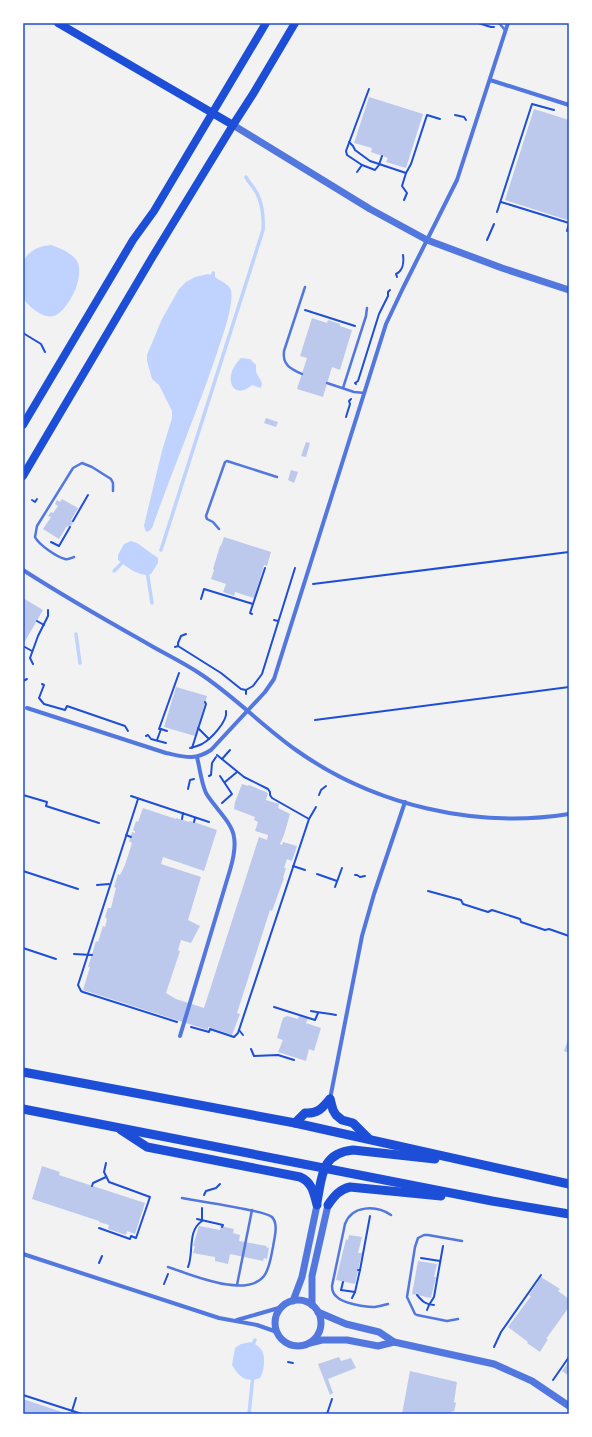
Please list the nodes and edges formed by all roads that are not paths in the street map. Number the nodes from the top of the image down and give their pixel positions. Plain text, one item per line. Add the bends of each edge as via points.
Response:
1 (58, 23) edge
2 (266, 23) edge
3 (295, 23) edge
4 (499, 23) edge
5 (508, 23) edge
6 (506, 30) junction
7 (490, 80) junction
8 (569, 105) edge
9 (212, 113) junction
10 (233, 125) junction
11 (427, 240) junction
12 (305, 288) dead end
13 (569, 290) edge
14 (367, 308) dead end
15 (302, 374) dead end
16 (327, 383) dead end
17 (343, 388) junction
18 (365, 393) junction
19 (23, 425) edge
20 (23, 476) edge
21 (277, 477) dead end
22 (112, 491) dead end
23 (219, 529) dead end
24 (74, 557) dead end
25 (23, 570) edge
26 (27, 708) dead end
27 (247, 711) junction
28 (197, 757) junction
29 (405, 802) junction
30 (569, 814) edge
31 (180, 1036) dead end
32 (23, 1072) edge
33 (330, 1098) junction
34 (23, 1108) edge
35 (295, 1123) junction
36 (117, 1127) junction
37 (368, 1138) junction
38 (472, 1163) junction
39 (324, 1168) junction
40 (569, 1184) edge
41 (182, 1198) dead end
42 (492, 1201) junction
43 (317, 1205) junction
44 (328, 1205) joint
45 (252, 1210) junction
46 (569, 1214) edge
47 (391, 1215) dead end
48 (462, 1241) dead end
49 (23, 1254) edge
50 (168, 1267) dead end
51 (237, 1285) junction
52 (293, 1301) junction
53 (388, 1304) dead end
54 (312, 1305) junction
55 (282, 1307) junction
56 (318, 1312) junction
57 (458, 1319) dead end
58 (237, 1320) junction
59 (277, 1332) junction
60 (394, 1342) junction
61 (309, 1343) junction
62 (569, 1406) edge

1 - 9 main road
2 - 9 main road
3 - 10 main road
4 - 6 lane
5 - 6 street
6 - 7 street
7 - 8 street
7 - 11 street via 459,176
9 - 10 main road
9 - 19 main road
10 - 11 street via 370,209
10 - 20 main road
11 - 13 street
11 - 18 street via 389,317
12 - 15 lane via 283,357 288,367
14 - 17 lane
16 - 17 lane
17 - 18 lane
18 - 27 street via 274,679
21 - 23 lane via 225,462 206,516
22 - 24 lane via 113,483 108,476 87,464 79,464 73,468 37,526 35,537 38,544 64,559
25 - 27 street via 199,673
26 - 28 street via 166,753 188,758
27 - 28 street via 211,750
27 - 29 street via 295,750 327,769 360,786
28 - 31 street via 207,794 232,829 235,841 230,870
29 - 30 street via 435,810 484,816 517,818
29 - 33 street via 362,936
32 - 35 highway
33 - 35 highway via 322,1108 312,1114 305,1114
33 - 37 highway via 336,1115 342,1120 353,1122
34 - 36 highway
35 - 37 highway
36 - 39 highway
36 - 43 highway via 147,1147 300,1177 312,1187
37 - 38 highway
38 - 39 highway via 353,1150 332,1157
38 - 40 highway
39 - 42 highway
39 - 43 highway
41 - 45 lane
42 - 44 highway via 350,1187 337,1193
42 - 46 highway
43 - 52 street via 302,1277
44 - 54 street via 312,1276
45 - 51 lane
45 - 51 lane via 272,1217 274,1221 272,1251 264,1276 255,1282
47 - 53 lane via 367,1208 358,1210 348,1218 332,1286 335,1296 345,1301 375,1307
48 - 57 lane via 428,1235 418,1238 407,1297 417,1315 448,1321
49 - 58 street via 219,1318
50 - 51 lane via 216,1283
52 - 54 street via 303,1301
52 - 55 street
54 - 56 street
55 - 58 street
55 - 59 street via 276,1319
56 - 60 street via 346,1324 379,1332
56 - 61 street via 321,1320 320,1329
58 - 59 street
59 - 61 street via 292,1345
60 - 61 street via 378,1346 347,1340
60 - 62 street via 494,1364 532,1381

